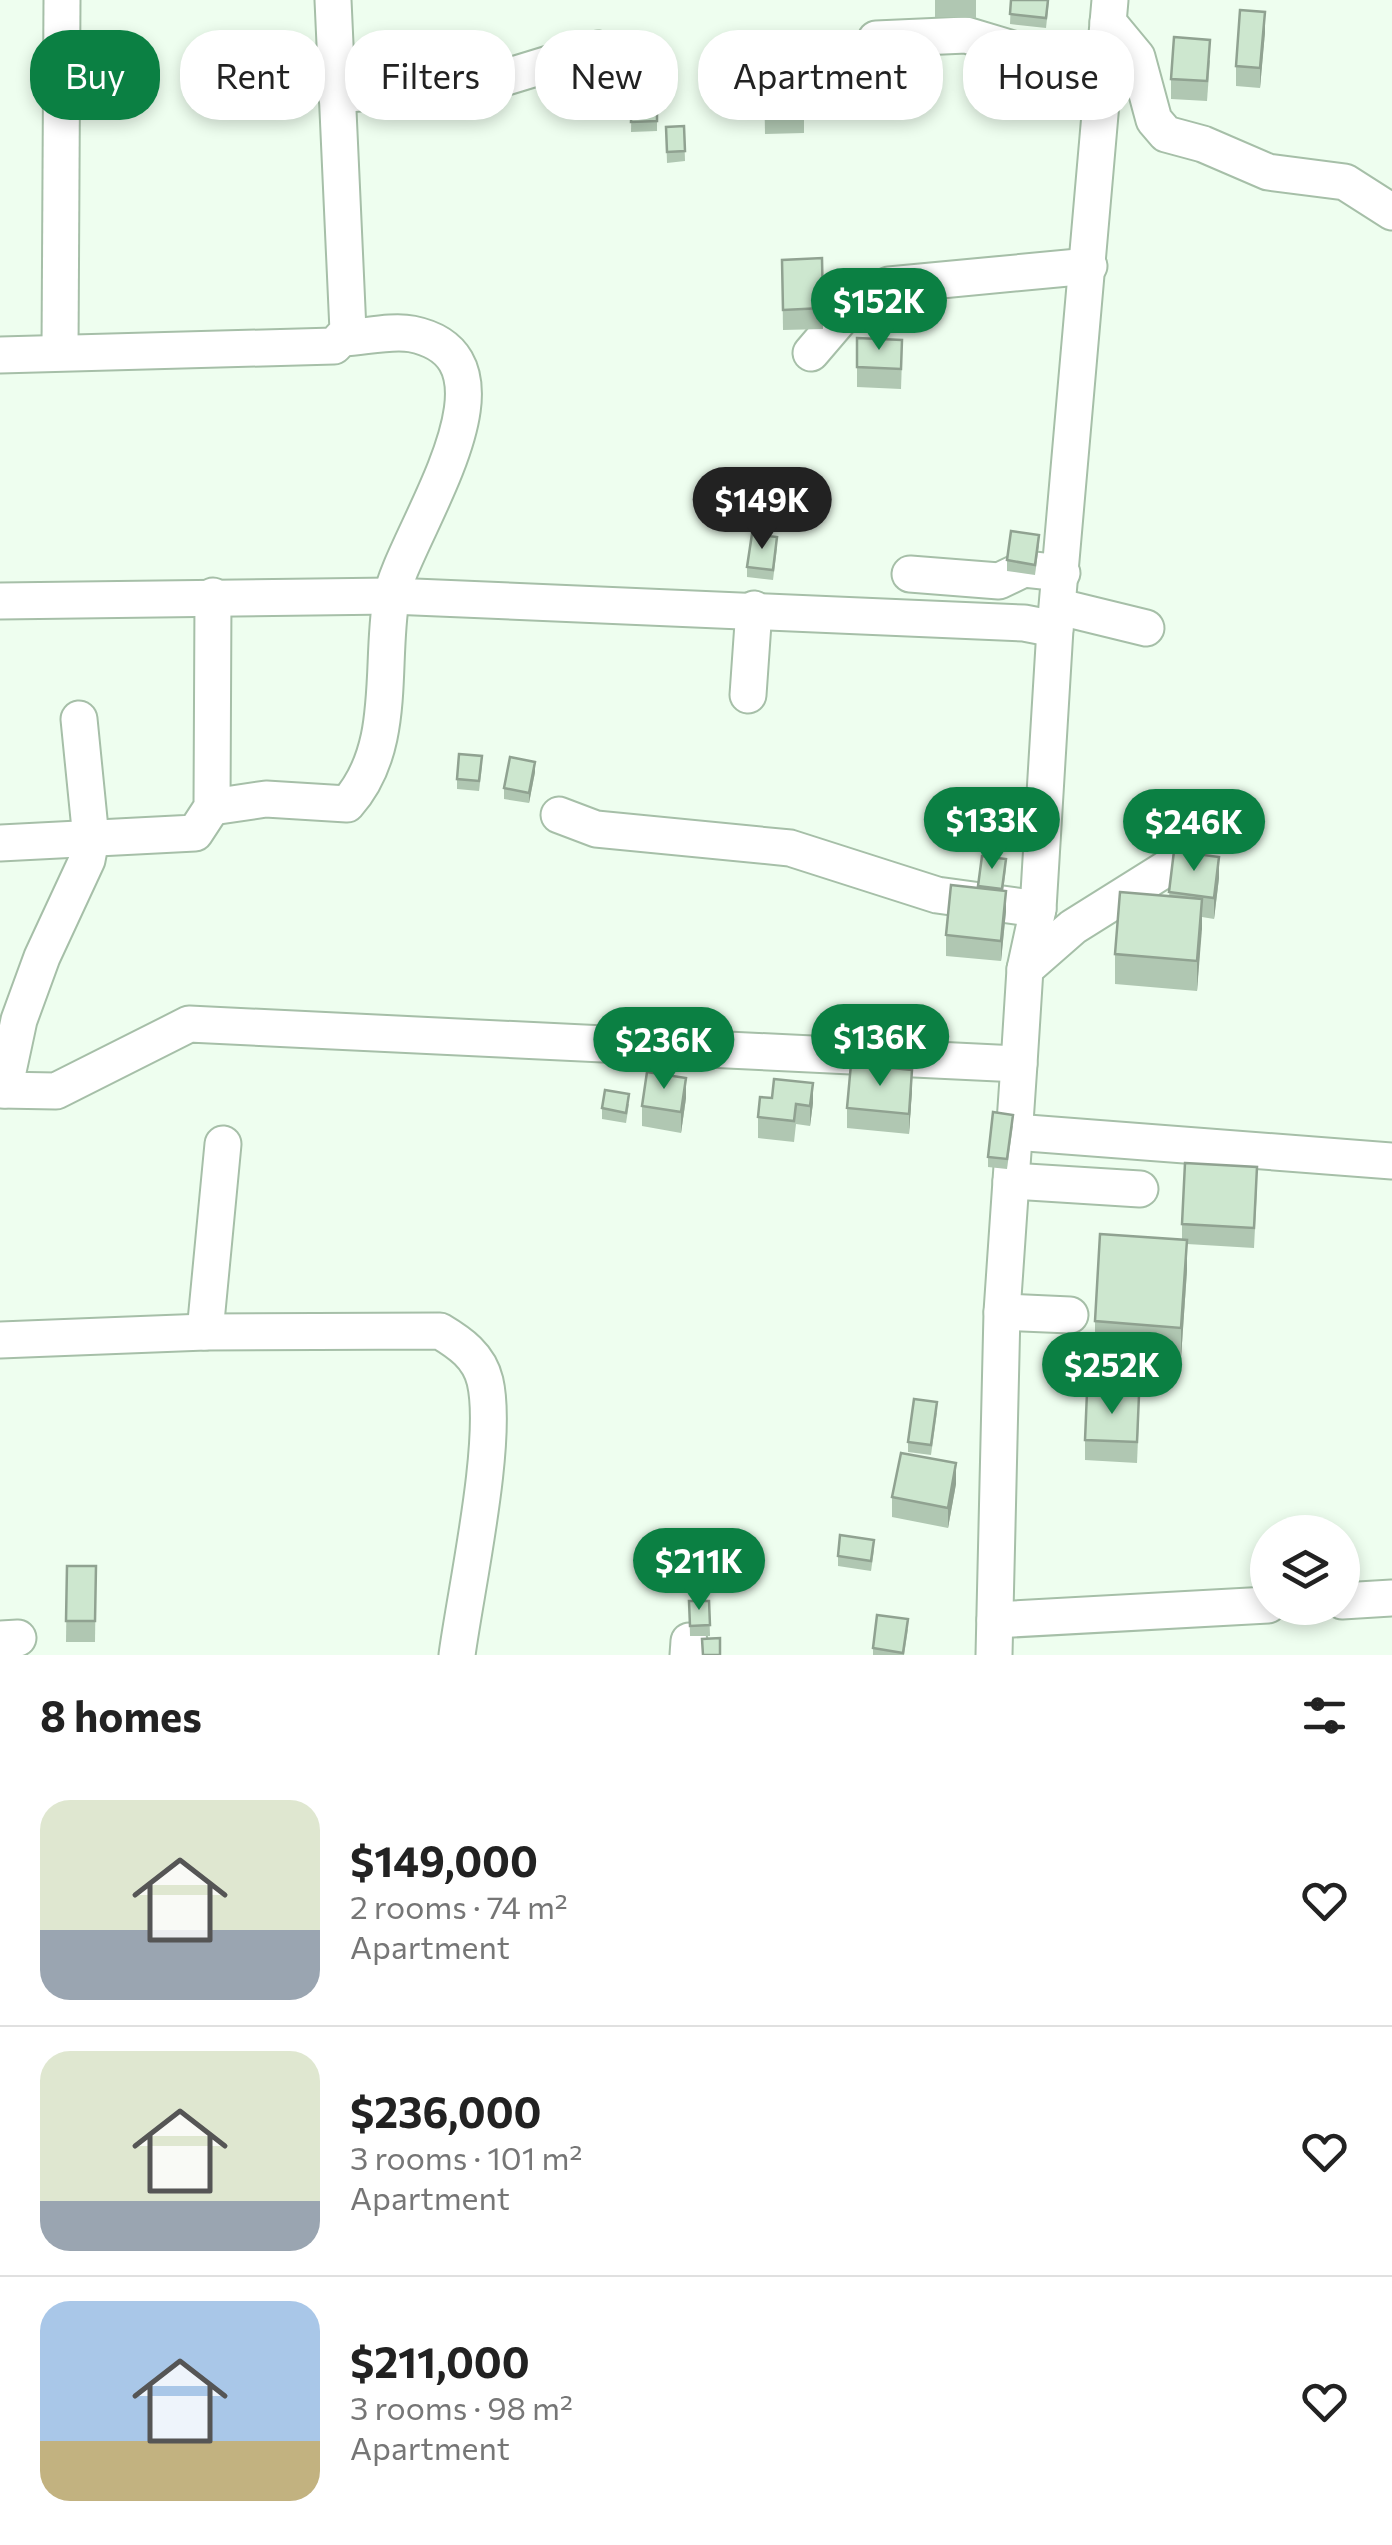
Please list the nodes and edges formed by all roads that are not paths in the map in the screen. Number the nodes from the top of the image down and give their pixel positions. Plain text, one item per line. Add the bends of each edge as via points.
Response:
1 (62, 0) edge
2 (333, 0) edge
3 (1109, 11) edge
4 (535, 68) edge
5 (336, 95) junction
6 (1102, 120) edge
7 (1392, 212) edge
8 (1089, 266) junction
9 (343, 338) junction
10 (60, 351) junction
11 (811, 353) dead end
12 (0, 354) edge
13 (910, 574) dead end
14 (213, 596) junction
15 (391, 596) junction
16 (0, 601) edge
17 (1059, 603) junction
18 (754, 610) junction
19 (1146, 628) dead end
20 (748, 695) dead end
21 (79, 720) dead end
22 (212, 808) junction
23 (559, 816) dead end
24 (90, 838) junction
25 (0, 843) edge
26 (1172, 864) edge
27 (1038, 909) junction
28 (1026, 969) junction
29 (1019, 1064) junction
30 (2, 1090) edge
31 (1014, 1132) junction
32 (223, 1144) dead end
33 (1392, 1161) edge
34 (1011, 1181) junction
35 (1140, 1189) dead end
36 (1002, 1312) junction
37 (1070, 1316) dead end
38 (205, 1332) junction
39 (1, 1338) edge
40 (1392, 1598) edge
41 (1360, 1600) edge
42 (1250, 1608) edge
43 (993, 1646) edge
44 (457, 1655) edge

1 - 10 street
2 - 5 street
3 - 7 street via 1137,57 1154,120 1166,134 1268,172 1345,182
4 - 5 street via 490,82
5 - 9 street via 348,331
6 - 8 street
8 - 11 street via 888,285 858,298
8 - 17 street
9 - 10 street via 334,346
9 - 15 street via 411,334 447,350 462,382 450,464
10 - 12 street
13 - 17 street via 999,581 1024,568
14 - 15 street
14 - 16 street
14 - 22 street
15 - 18 street
15 - 22 street via 381,731 362,787 347,804 266,798
17 - 18 street
17 - 19 street
17 - 27 street
18 - 20 street
21 - 24 street
22 - 24 street via 195,834
23 - 27 street via 596,830 790,848 937,895
24 - 25 street
24 - 30 street via 19,1020
26 - 28 street via 1073,927
27 - 28 street
28 - 29 street
29 - 30 street via 189,1024 56,1091
29 - 31 street
31 - 33 street
31 - 34 street
32 - 38 street
34 - 35 street
34 - 36 street
36 - 37 street
36 - 43 street
38 - 39 street
38 - 44 street via 440,1331 475,1359 485,1380 489,1428
40 - 41 street
42 - 43 street

